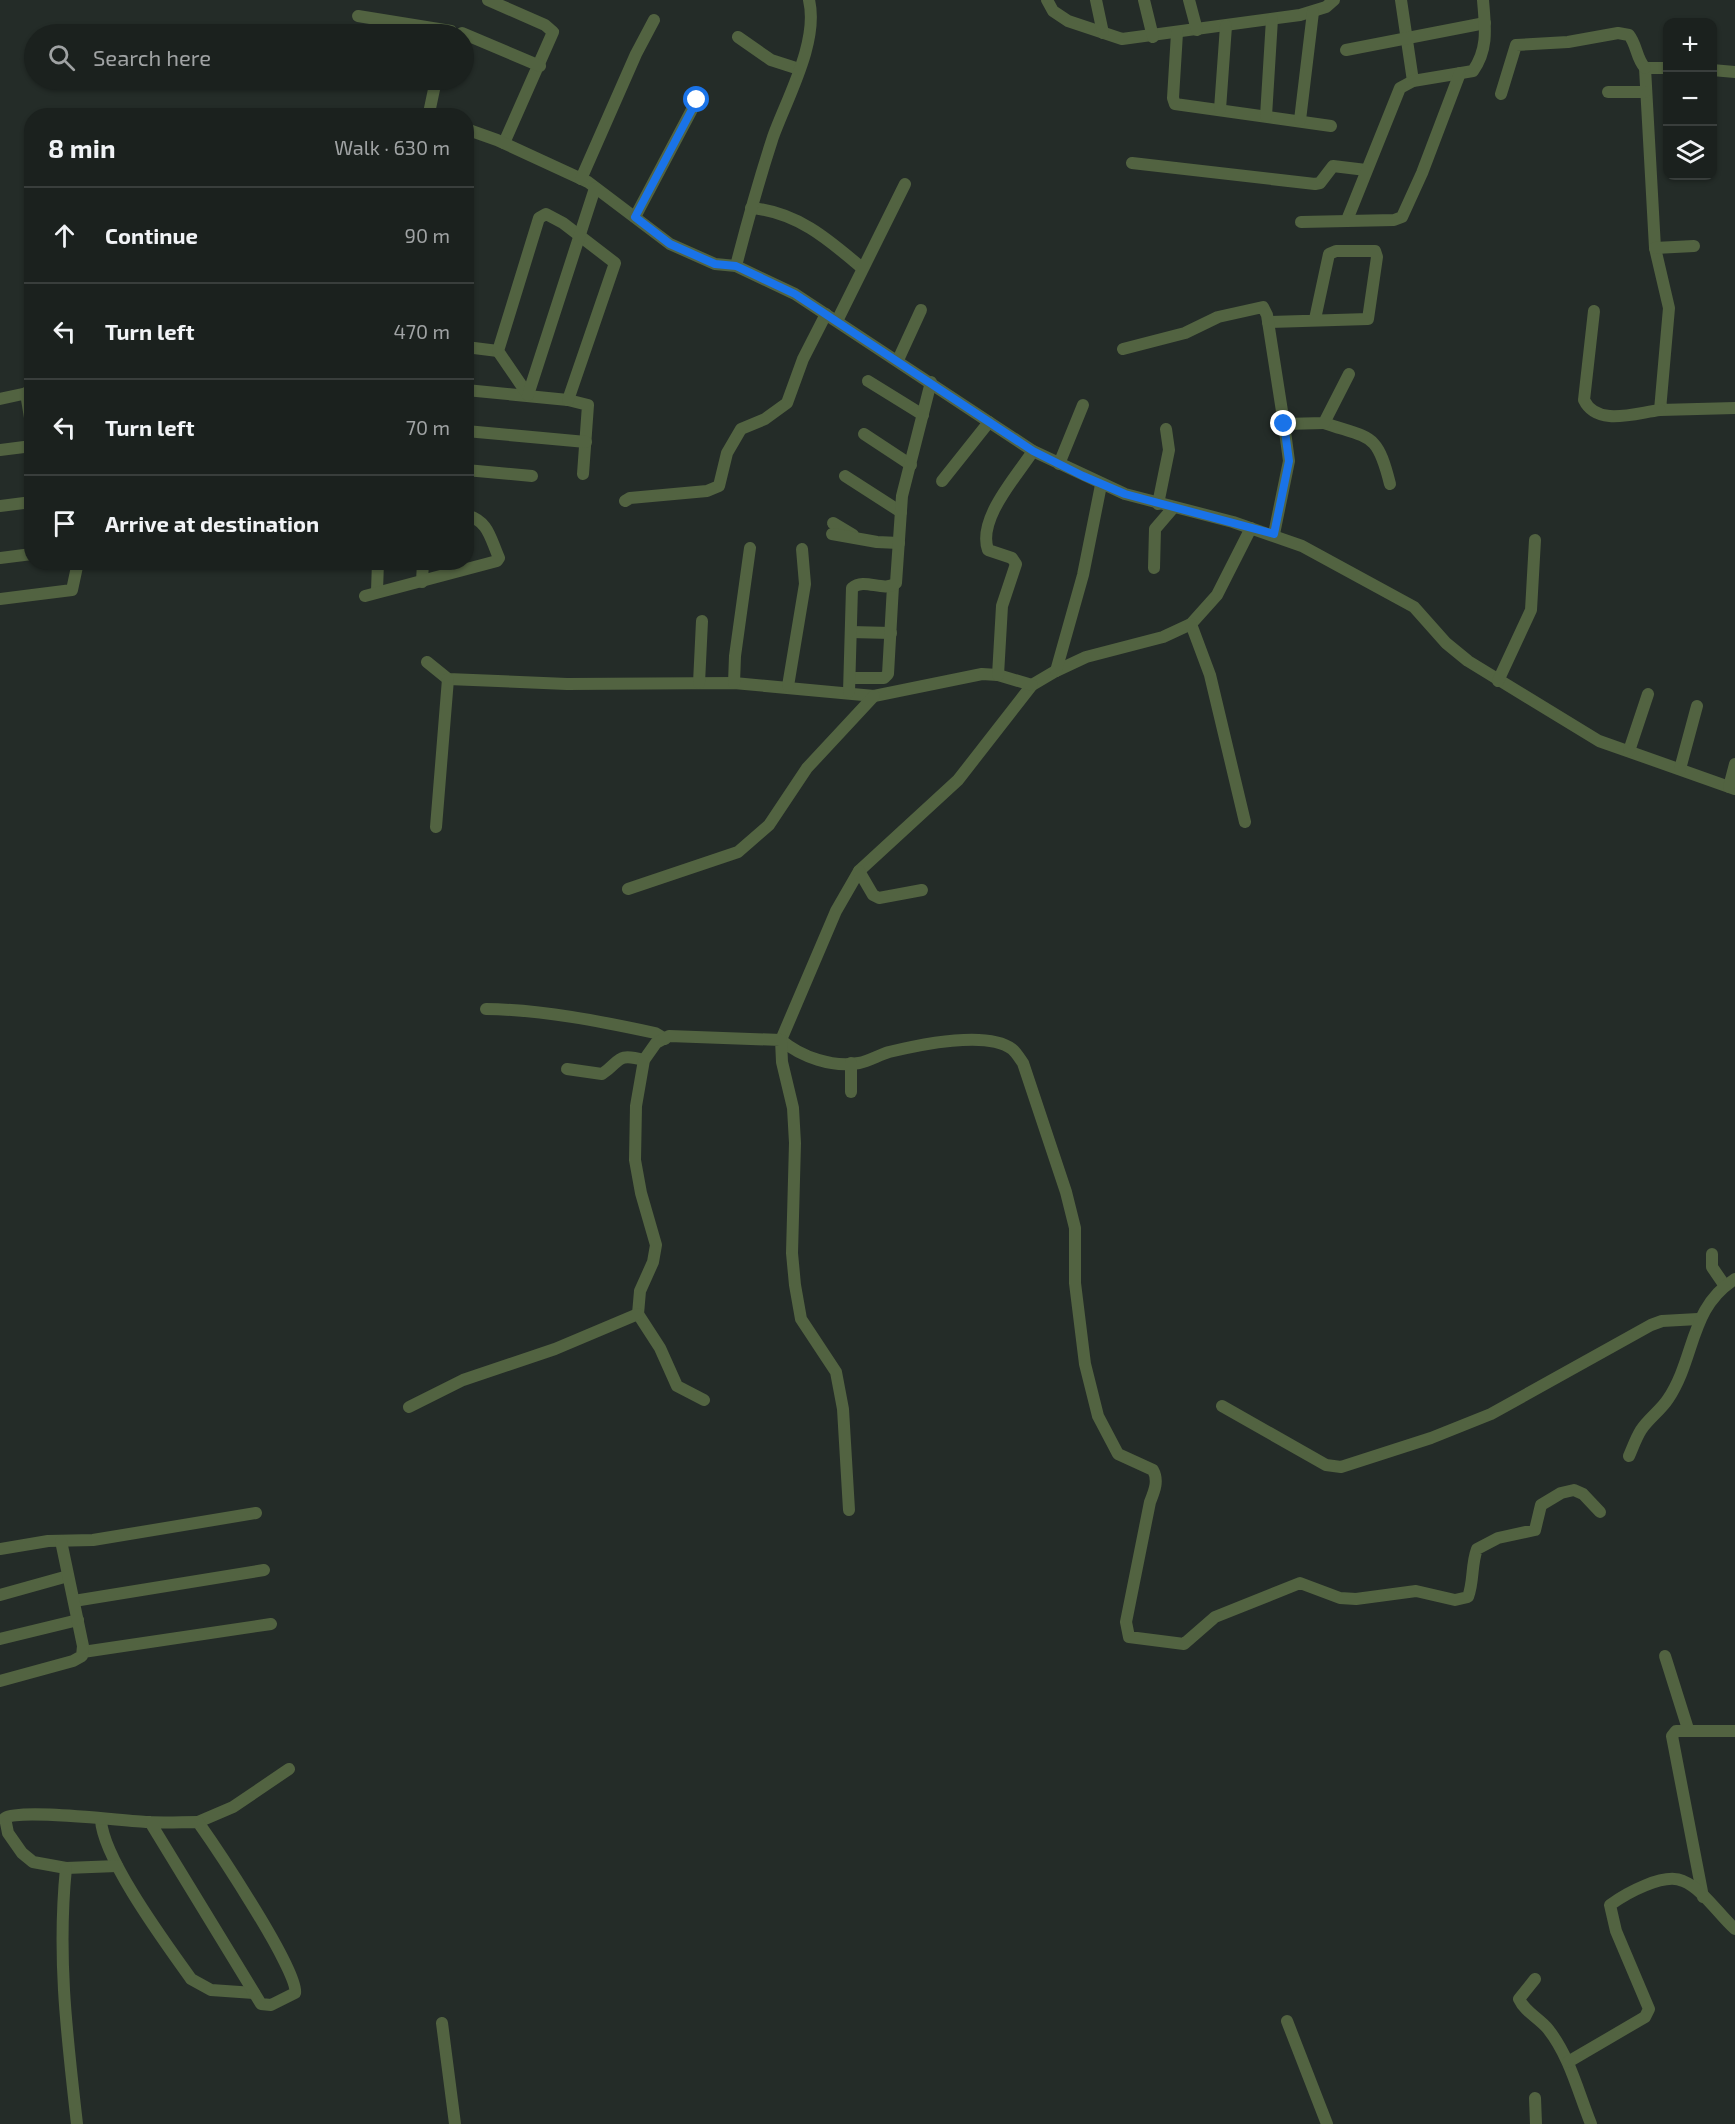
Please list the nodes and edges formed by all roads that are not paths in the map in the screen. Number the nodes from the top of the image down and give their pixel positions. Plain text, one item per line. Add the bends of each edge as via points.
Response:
1 (488, 0) edge
2 (809, 0) edge
3 (1047, 0) edge
4 (1096, 0) edge
5 (1144, 0) edge
6 (1189, 0) edge
7 (1334, 0) edge
8 (1401, 0) edge
9 (1483, 0) edge
10 (1313, 12) junction
11 (358, 16) dead end
12 (1272, 19) junction
13 (654, 20) dead end
14 (1485, 23) junction
15 (408, 24) edge
16 (1226, 26) junction
17 (1197, 30) junction
18 (1103, 33) junction
19 (1177, 33) junction
20 (1407, 36) junction
21 (738, 37) dead end
22 (1152, 37) junction
23 (474, 41) edge
24 (1346, 50) dead end
25 (540, 66) junction
26 (1645, 68) junction
27 (1663, 68) edge
28 (799, 69) junction
29 (1717, 70) edge
30 (1735, 72) edge
31 (1460, 73) junction
32 (1413, 81) junction
33 (434, 90) edge
34 (1608, 92) dead end
35 (1645, 92) junction
36 (1501, 94) dead end
37 (697, 100) dead end
38 (430, 108) edge
39 (1220, 109) junction
40 (1266, 116) junction
41 (1300, 120) junction
42 (1331, 126) dead end
43 (474, 132) edge
44 (504, 143) junction
45 (1132, 163) dead end
46 (1366, 170) junction
47 (582, 179) junction
48 (905, 184) dead end
49 (595, 188) junction
50 (752, 208) junction
51 (635, 217) junction
52 (1347, 220) junction
53 (1301, 222) dead end
54 (580, 237) junction
55 (1694, 246) dead end
56 (1655, 248) junction
57 (736, 266) junction
58 (862, 268) junction
59 (921, 310) dead end
60 (1594, 311) dead end
61 (832, 317) junction
62 (1315, 319) junction
63 (1268, 322) junction
64 (474, 348) edge
65 (1123, 349) dead end
66 (498, 351) junction
67 (898, 360) junction
68 (1349, 374) dead end
69 (868, 381) dead end
70 (931, 382) junction
71 (474, 391) edge
72 (24, 393) edge
73 (528, 395) junction
74 (0, 398) edge
75 (568, 400) junction
76 (1083, 405) dead end
77 (1735, 408) edge
78 (1660, 410) junction
79 (923, 415) junction
80 (989, 422) junction
81 (1324, 423) junction
82 (1284, 424) junction
83 (1166, 429) dead end
84 (474, 431) edge
85 (864, 434) dead end
86 (586, 442) junction
87 (24, 447) edge
88 (0, 450) edge
89 (1033, 451) junction
90 (1059, 464) junction
91 (911, 465) junction
92 (474, 471) edge
93 (583, 474) dead end
94 (532, 476) dead end
95 (845, 476) dead end
96 (942, 482) dead end
97 (1390, 484) dead end
98 (1101, 485) junction
99 (625, 501) dead end
100 (24, 503) edge
101 (1158, 504) junction
102 (0, 506) edge
103 (1173, 508) junction
104 (901, 512) junction
105 (474, 517) edge
106 (1251, 528) junction
107 (833, 529) dead end
108 (1274, 534) junction
109 (1535, 540) dead end
110 (899, 543) junction
111 (750, 548) dead end
112 (802, 549) dead end
113 (24, 555) edge
114 (0, 558) edge
115 (474, 567) edge
116 (1154, 568) dead end
117 (76, 570) edge
118 (376, 570) edge
119 (423, 570) edge
120 (465, 570) edge
121 (422, 582) junction
122 (893, 586) junction
123 (0, 599) edge
124 (702, 621) dead end
125 (1191, 624) junction
126 (851, 632) junction
127 (891, 633) junction
128 (427, 662) dead end
129 (1056, 671) junction
130 (998, 675) junction
131 (850, 678) junction
132 (448, 679) junction
133 (1498, 681) junction
134 (699, 683) junction
135 (734, 683) junction
136 (788, 686) junction
137 (1032, 686) junction
138 (849, 693) junction
139 (1648, 694) dead end
140 (874, 696) junction
141 (1696, 706) dead end
142 (1629, 751) junction
143 (1735, 764) edge
144 (1680, 770) junction
145 (1732, 788) edge
146 (1245, 822) dead end
147 (436, 827) dead end
148 (859, 871) junction
149 (628, 889) dead end
150 (922, 890) dead end
151 (486, 1009) dead end
152 (665, 1039) junction
153 (781, 1040) junction
154 (644, 1060) junction
155 (851, 1063) junction
156 (567, 1069) dead end
157 (851, 1092) dead end
158 (1712, 1254) dead end
159 (1730, 1283) edge
160 (638, 1314) junction
161 (1689, 1319) junction
162 (704, 1400) dead end
163 (1222, 1406) dead end
164 (409, 1407) dead end
165 (1629, 1456) dead end
166 (849, 1510) dead end
167 (1600, 1512) dead end
168 (256, 1513) dead end
169 (61, 1541) junction
170 (0, 1549) edge
171 (264, 1570) dead end
172 (68, 1576) junction
173 (0, 1595) edge
174 (74, 1601) junction
175 (78, 1620) junction
176 (271, 1624) dead end
177 (0, 1639) edge
178 (83, 1652) junction
179 (1665, 1656) dead end
180 (0, 1681) edge
181 (1688, 1729) junction
182 (1735, 1731) edge
183 (290, 1769) dead end
184 (101, 1820) junction
185 (150, 1822) junction
186 (198, 1822) junction
187 (117, 1866) junction
188 (66, 1868) junction
189 (1703, 1897) junction
190 (1735, 1929) edge
191 (1535, 1979) dead end
192 (254, 1993) junction
193 (1287, 2021) dead end
194 (442, 2023) dead end
195 (1568, 2062) junction
196 (1535, 2098) dead end
197 (77, 2124) edge
198 (455, 2124) edge
199 (1328, 2124) edge
200 (1536, 2124) edge
201 (1591, 2124) edge

1 - 25 street via 551,28 553,38
2 - 28 street via 811,27
3 - 18 street via 1053,11 1068,21
4 - 18 street
5 - 22 street
6 - 17 street
7 - 10 street
8 - 20 street
9 - 14 street
10 - 12 street
10 - 41 street
11 - 15 street
12 - 16 street
12 - 40 street
13 - 47 street
14 - 20 street
14 - 31 street via 1480,60 1473,71
16 - 17 street
16 - 39 street
17 - 19 street
18 - 22 street via 1122,39
19 - 22 street
19 - 39 street via 1173,102
20 - 24 street
20 - 32 street
21 - 28 street via 771,60
23 - 25 street
25 - 44 street
26 - 27 street
26 - 35 street
26 - 36 street via 1629,34 1516,45
28 - 50 street
29 - 30 street
31 - 32 street
31 - 52 street via 1402,217
32 - 46 street via 1396,93
33 - 38 street
34 - 35 street
35 - 56 street
37 - 51 street
39 - 40 street
40 - 41 street
41 - 42 street
43 - 44 street
44 - 47 street
45 - 46 street via 1314,184 1320,183 1333,166
46 - 52 street
47 - 49 street
48 - 58 street
49 - 51 street
49 - 54 street
50 - 57 street
50 - 58 street via 788,215 823,235
51 - 57 street via 670,244 715,264
52 - 53 street
54 - 66 street via 549,215 540,216
54 - 73 street
54 - 75 street via 615,263
55 - 56 street
56 - 78 street via 1669,308
57 - 61 street
58 - 61 street
59 - 67 street
60 - 78 street via 1584,400 1589,411 1600,416
61 - 67 street
61 - 99 street via 803,359 787,403 765,419 741,429 726,453 719,486 708,491
62 - 62 street via 1329,254 1375,251 1368,319
62 - 63 street
63 - 65 street via 1263,307 1257,306 1218,317 1185,333
63 - 82 street
64 - 66 street
66 - 73 street
67 - 70 street
68 - 81 street
69 - 79 street
70 - 79 street
70 - 80 street
71 - 73 street
72 - 74 street
73 - 75 street
75 - 86 street via 589,406
76 - 90 street
77 - 78 street
79 - 91 street
80 - 89 street
80 - 96 street
81 - 82 street
81 - 97 street via 1375,442
82 - 108 street via 1289,461
83 - 101 street via 1169,450
84 - 86 street
85 - 91 street
86 - 93 street
87 - 88 street
89 - 90 street
89 - 130 street via 985,531 988,550 1012,558 1016,564 1002,606
90 - 98 street
91 - 104 street
92 - 94 street
95 - 104 street
98 - 101 street
98 - 129 street via 1083,575
100 - 102 street
101 - 103 street
103 - 106 street
103 - 116 street via 1155,529
104 - 110 street
105 - 115 street via 484,524 499,558
106 - 108 street
106 - 125 street via 1217,595
107 - 110 street via 862,540
108 - 133 street via 1404,601 1446,643
109 - 133 street via 1531,610
110 - 122 street
111 - 135 street
112 - 136 street via 805,584
113 - 114 street
117 - 123 street via 72,590
118 - 121 street via 371,593
119 - 121 street
120 - 121 street
122 - 126 street via 860,583 852,588
122 - 127 street
124 - 134 street
125 - 129 street via 1163,637 1086,657
125 - 146 street via 1210,675
126 - 127 street
126 - 131 street
127 - 131 street via 888,674 884,678
128 - 132 street
129 - 137 street
130 - 137 street
130 - 140 street via 982,674
131 - 138 street
132 - 134 street via 567,684
132 - 147 street
133 - 142 street via 1599,741
134 - 135 street
135 - 136 street
136 - 138 street
137 - 148 street via 958,780
138 - 140 street
139 - 142 street
140 - 149 street via 807,768 769,825 738,852
141 - 144 street
142 - 144 street
143 - 145 street
144 - 145 street
148 - 150 street via 873,895 879,898
148 - 153 street via 836,911
151 - 152 street via 576,1017 655,1033
152 - 153 street via 688,1036
152 - 154 street via 656,1043
153 - 155 street via 791,1049 817,1060
153 - 166 street via 795,1131 795,1285 801,1319 836,1372 843,1409
154 - 156 street via 618,1058 602,1074
154 - 160 street via 636,1106 635,1160 656,1245 640,1291
155 - 157 street
155 - 167 street via 931,1043 984,1040 1011,1048 1023,1064 1075,1227 1076,1294 1085,1364 1098,1416 1118,1454 1155,1474 1126,1622 1129,1637 1184,1644 1215,1617 1300,1583 1340,1598 1416,1591 1461,1599 1468,1597 1472,1586 1477,1550 1498,1538 1535,1530 1541,1505 1547,1498 1574,1490
158 - 159 street via 1713,1267
159 - 161 street
160 - 162 street via 660,1347 677,1386
160 - 164 street via 555,1349 463,1380
161 - 163 street via 1650,1325 1491,1414 1341,1467 1326,1465
161 - 165 street via 1684,1368 1668,1399 1641,1430
168 - 169 street via 93,1540
169 - 170 street
169 - 172 street
171 - 174 street
172 - 173 street
172 - 174 street
174 - 175 street
175 - 177 street
175 - 178 street
176 - 178 street
178 - 180 street via 74,1661
179 - 181 street
181 - 182 street
181 - 189 street via 1672,1736
183 - 186 street via 233,1807
184 - 185 street
184 - 187 street via 104,1839
184 - 188 street via 12,1815 5,1818 6,1829 27,1859
185 - 186 street
185 - 192 street
186 - 192 street via 278,1949 296,1985 292,1997 269,2006 262,2005
187 - 188 street
187 - 192 street via 192,1979 211,1990
188 - 197 street via 61,1975
189 - 190 street
189 - 195 street via 1683,1881 1670,1879 1622,1896 1610,1905 1616,1931 1649,2009 1645,2017
191 - 195 street via 1522,1992 1522,2006 1548,2029
193 - 199 street
194 - 198 street
195 - 201 street
196 - 200 street

